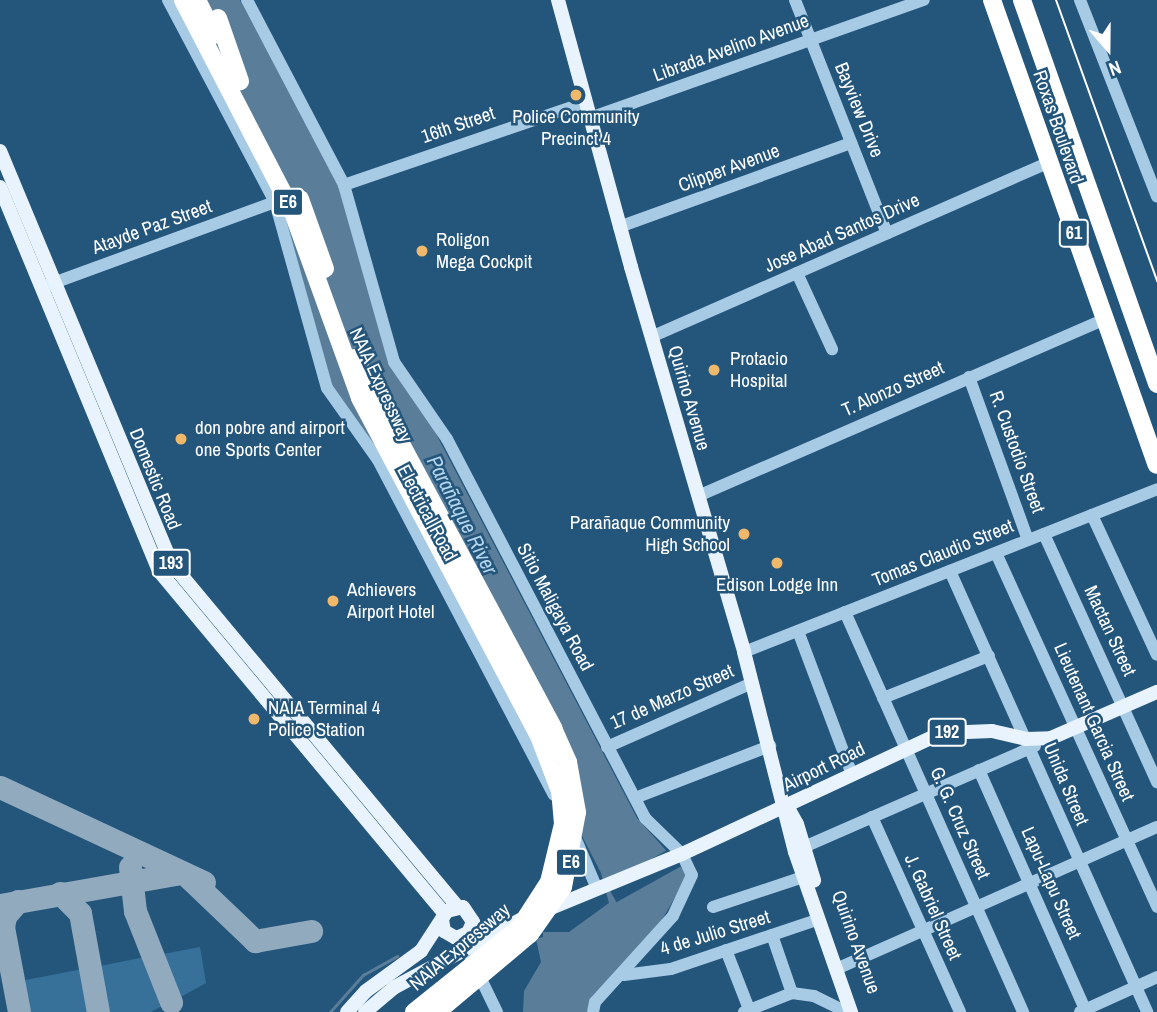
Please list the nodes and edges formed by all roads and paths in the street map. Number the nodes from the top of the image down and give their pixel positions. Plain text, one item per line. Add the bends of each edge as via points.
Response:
1 (168, 0) edge
2 (183, 0) edge
3 (197, 0) edge
4 (210, 0) edge
5 (247, 0) edge
6 (560, 0) edge
7 (795, 0) edge
8 (924, 0) edge
9 (992, 0) edge
10 (1022, 0) edge
11 (1080, 0) edge
12 (810, 40) junction
13 (240, 81) junction
14 (586, 102) junction
15 (590, 118) junction
16 (851, 143) junction
17 (0, 151) edge
18 (1048, 163) junction
19 (344, 185) junction
20 (0, 187) edge
21 (1157, 196) edge
22 (275, 202) junction
23 (619, 227) junction
24 (887, 234) junction
25 (797, 273) junction
26 (48, 285) junction
27 (1105, 319) junction
28 (650, 337) junction
29 (832, 349) dead end
30 (970, 377) junction
31 (1157, 384) edge
32 (1157, 465) edge
33 (1157, 489) edge
34 (698, 496) junction
35 (1092, 515) junction
36 (1044, 534) junction
37 (1028, 540) junction
38 (996, 553) junction
39 (950, 571) junction
40 (845, 612) junction
41 (798, 631) junction
42 (744, 652) junction
43 (1157, 655) edge
44 (989, 656) junction
45 (752, 683) junction
46 (1157, 692) edge
47 (883, 698) junction
48 (1124, 707) junction
49 (1075, 728) junction
50 (1028, 744) junction
51 (770, 746) junction
52 (607, 747) junction
53 (906, 750) junction
54 (979, 770) junction
55 (852, 775) junction
56 (1157, 782) edge
57 (926, 794) junction
58 (635, 798) junction
59 (787, 806) junction
60 (872, 817) junction
61 (1157, 827) edge
62 (1127, 840) junction
63 (804, 847) junction
64 (679, 855) junction
65 (1079, 862) junction
66 (803, 877) junction
67 (1030, 884) junction
68 (601, 888) junction
69 (713, 907) dead end
70 (977, 907) junction
71 (1157, 907) edge
72 (448, 914) junction
73 (817, 920) junction
74 (922, 932) junction
75 (772, 935) junction
76 (468, 938) junction
77 (726, 950) junction
78 (843, 966) junction
79 (624, 975) junction
80 (1157, 977) edge
81 (1136, 986) junction
82 (792, 993) junction
83 (849, 1008) edge
84 (746, 1010) edge
85 (1084, 1011) edge
86 (347, 1012) edge
87 (365, 1012) edge
88 (414, 1012) edge
89 (437, 1012) edge
90 (497, 1012) edge
91 (593, 1012) edge
92 (960, 1012) edge
93 (1023, 1012) edge
94 (1147, 1012) edge

1 - 22 street, Electrical Road
2 - 88 highway, NAIA Expressway / E6, bridge via 292,210 360,398 539,736 560,791 563,824 556,863 535,910
3 - 13 highway, NAIA Expressway / E6
4 - 13 highway
5 - 19 street, Sitio Maligaya Road
6 - 14 main road, Quirino Avenue
7 - 12 street, Bayview Drive
8 - 12 street, Librada Avelino Avenue
9 - 18 highway, Roxas Boulevard / 61
10 - 31 highway, Roxas Boulevard / 61
11 - 21 street
12 - 15 street, Librada Avelino Avenue
12 - 16 street, Bayview Drive
13 - 89 highway, NAIA Expressway / E6, bridge via 303,204 359,366 553,728 574,787 577,830 563,887 530,934
14 - 15 main road, Quirino Avenue
14 - 19 street, 16th Street
15 - 23 main road, Quirino Avenue
16 - 23 street, Clipper Avenue
16 - 24 street, Bayview Drive
17 - 26 main road, Domestic Road / 193
18 - 24 street, Jose Abad Santos Drive
18 - 27 highway, Roxas Boulevard / 61
19 - 52 street, Sitio Maligaya Road via 394,362 447,439
20 - 26 main road, Domestic Road / 193
22 - 26 street, Atayde Paz Street
22 - 68 street, Electrical Road via 327,388 378,460
23 - 28 main road, Quirino Avenue
24 - 25 street, Jose Abad Santos Drive
25 - 28 street, Jose Abad Santos Drive
25 - 29 street
26 - 72 main road, Domestic Road / 193 via 149,518 182,580
27 - 30 street, T. Alonzo Street
27 - 32 highway, Roxas Boulevard / 61
28 - 34 main road, Quirino Avenue
30 - 34 street, T. Alonzo Street
30 - 37 street, R. Custodio Street
33 - 35 street, Tomas Claudio Street
34 - 42 main road, Quirino Avenue
35 - 36 street, Tomas Claudio Street
35 - 43 street
36 - 37 street, Tomas Claudio Street
36 - 48 street, Mactan Street
37 - 38 street, Tomas Claudio Street
38 - 39 street, Tomas Claudio Street
38 - 49 street, Lieutenant Garcia Street
39 - 40 street, Tomas Claudio Street
39 - 44 street, Unida Street
40 - 41 street, Tomas Claudio Street
40 - 47 street, G. G. Cruz Street
41 - 42 street, Tomas Claudio Street
41 - 55 street
42 - 45 main road, Quirino Avenue
44 - 47 street
44 - 50 street, Unida Street
45 - 51 main road, Quirino Avenue
45 - 52 street, 17 de Marzo Street
46 - 48 main road, Airport Road / 192
47 - 53 street, G. G. Cruz Street
48 - 49 main road, Airport Road / 192
48 - 56 street, Mactan Street
49 - 50 main road, Airport Road / 192
49 - 62 street, Lieutenant Garcia Street
50 - 53 main road, Airport Road / 192 via 956,730
50 - 54 street
50 - 65 street, Unida Street
51 - 58 street
51 - 59 main road, Quirino Avenue
52 - 58 street, Sitio Maligaya Road
53 - 55 main road, Airport Road / 192
53 - 57 street, G. G. Cruz Street
54 - 57 street
54 - 67 street, Lapu-Lapu Street
55 - 59 main road, Airport Road / 192
57 - 60 street
57 - 70 street, G. G. Cruz Street
58 - 64 street, Sitio Maligaya Road via 645,818
59 - 63 main road, Quirino Avenue
59 - 64 main road, Airport Road / 192
59 - 66 main road, Quirino Avenue via 787,826
60 - 63 street
60 - 74 street, J. Gabriel Street
61 - 62 street
62 - 65 street
62 - 71 street, Lieutenant Garcia Street
63 - 78 main road, Quirino Avenue
64 - 68 main road, Airport Road / 192
64 - 79 street via 692,875 689,887 673,916
65 - 67 street
65 - 81 street, Unida Street
66 - 69 street
66 - 73 main road, Quirino Avenue
67 - 70 street
67 - 85 street, Lapu-Lapu Street
68 - 76 main road, Airport Road / 192
70 - 74 street
70 - 93 street, G. G. Cruz Street
72 - 76 main road via 446,933
72 - 76 main road via 470,913
72 - 86 main road via 421,951 366,991
73 - 75 street, 4 de Julio Street
73 - 83 main road, Quirino Avenue
74 - 78 street
74 - 92 street, J. Gabriel Street
75 - 77 street, 4 de Julio Street
75 - 82 street
76 - 87 main road
76 - 90 street
77 - 79 street, 4 de Julio Street via 671,968
77 - 84 street
78 - 83 main road, Quirino Avenue
79 - 91 street via 595,1002
80 - 81 street
81 - 85 street
81 - 94 street, Unida Street
82 - 83 street
82 - 84 street

